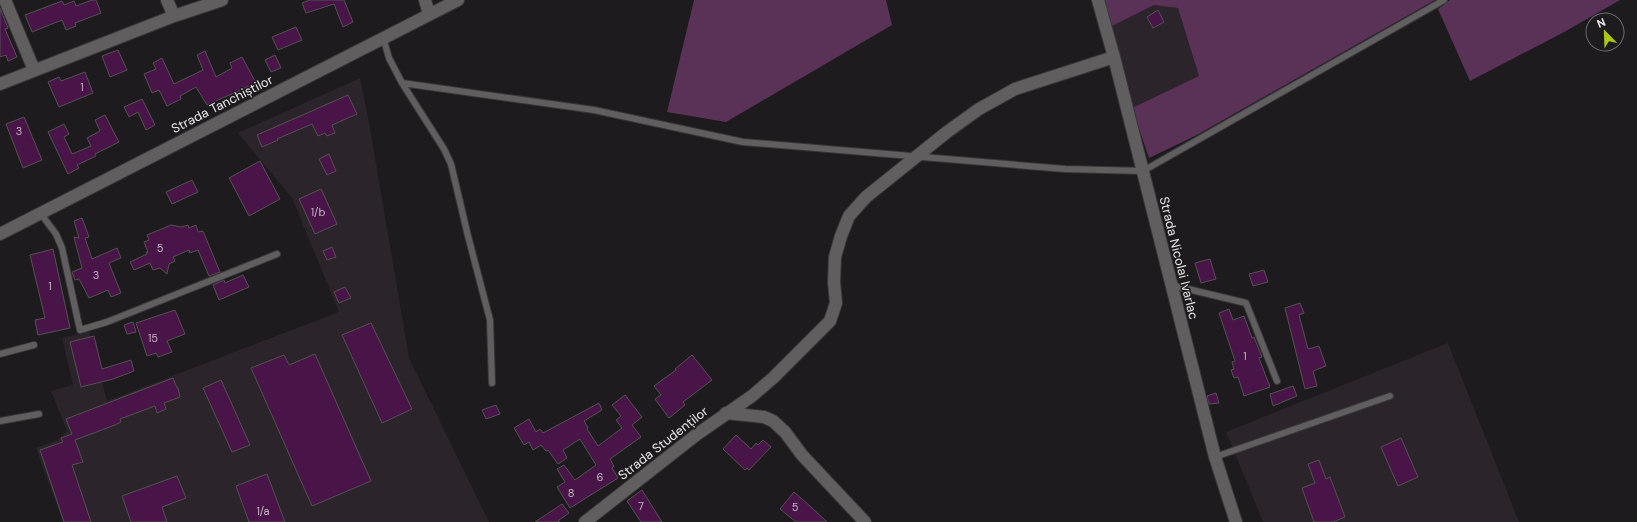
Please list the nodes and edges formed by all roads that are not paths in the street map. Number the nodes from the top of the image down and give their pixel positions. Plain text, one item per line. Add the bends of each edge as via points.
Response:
1 (5, 0) edge
2 (167, 0) edge
3 (222, 0) edge
4 (425, 0) edge
5 (458, 0) edge
6 (1098, 0) edge
7 (1444, 0) edge
8 (429, 14) junction
9 (174, 16) junction
10 (383, 37) junction
11 (1114, 57) junction
12 (34, 70) junction
13 (402, 83) junction
14 (0, 84) edge
15 (919, 156) junction
16 (1143, 171) junction
17 (41, 214) junction
18 (0, 234) edge
19 (277, 254) dead end
20 (1171, 285) junction
21 (34, 345) dead end
22 (0, 354) edge
23 (1277, 381) dead end
24 (492, 383) dead end
25 (1390, 396) dead end
26 (726, 413) junction
27 (39, 414) dead end
28 (0, 421) edge
29 (1215, 457) junction
30 (585, 522) edge
31 (865, 522) edge
32 (1236, 522) edge

1 - 12 street
2 - 9 street
3 - 9 street
4 - 8 street
5 - 8 street, Strada Tanchiștilor
6 - 11 street, Strada Nicolai Ivarlac
7 - 16 lane
8 - 10 street, Strada Tanchiștilor
9 - 12 street
10 - 13 lane via 389,58
10 - 17 street, Strada Tanchiștilor
11 - 15 street via 1015,89 979,109
11 - 16 street, Strada Nicolai Ivarlac
12 - 14 street
13 - 15 lane via 594,110 743,142
13 - 24 lane via 451,164 490,320
15 - 16 lane via 1064,169
15 - 26 street via 866,197 850,216 835,257 836,303 830,321 773,378
16 - 20 street, Strada Nicolai Ivarlac
17 - 18 street, Strada Tanchiștilor
17 - 19 lane via 56,234 62,248 80,330 107,322
20 - 23 lane via 1246,303
20 - 29 street, Strada Nicolai Ivarlac
21 - 22 lane
25 - 29 lane
26 - 30 street, Strada Studenților
26 - 31 street, Strada Studenților via 764,417 773,421
27 - 28 lane
29 - 32 street, Strada Nicolai Ivarlac

